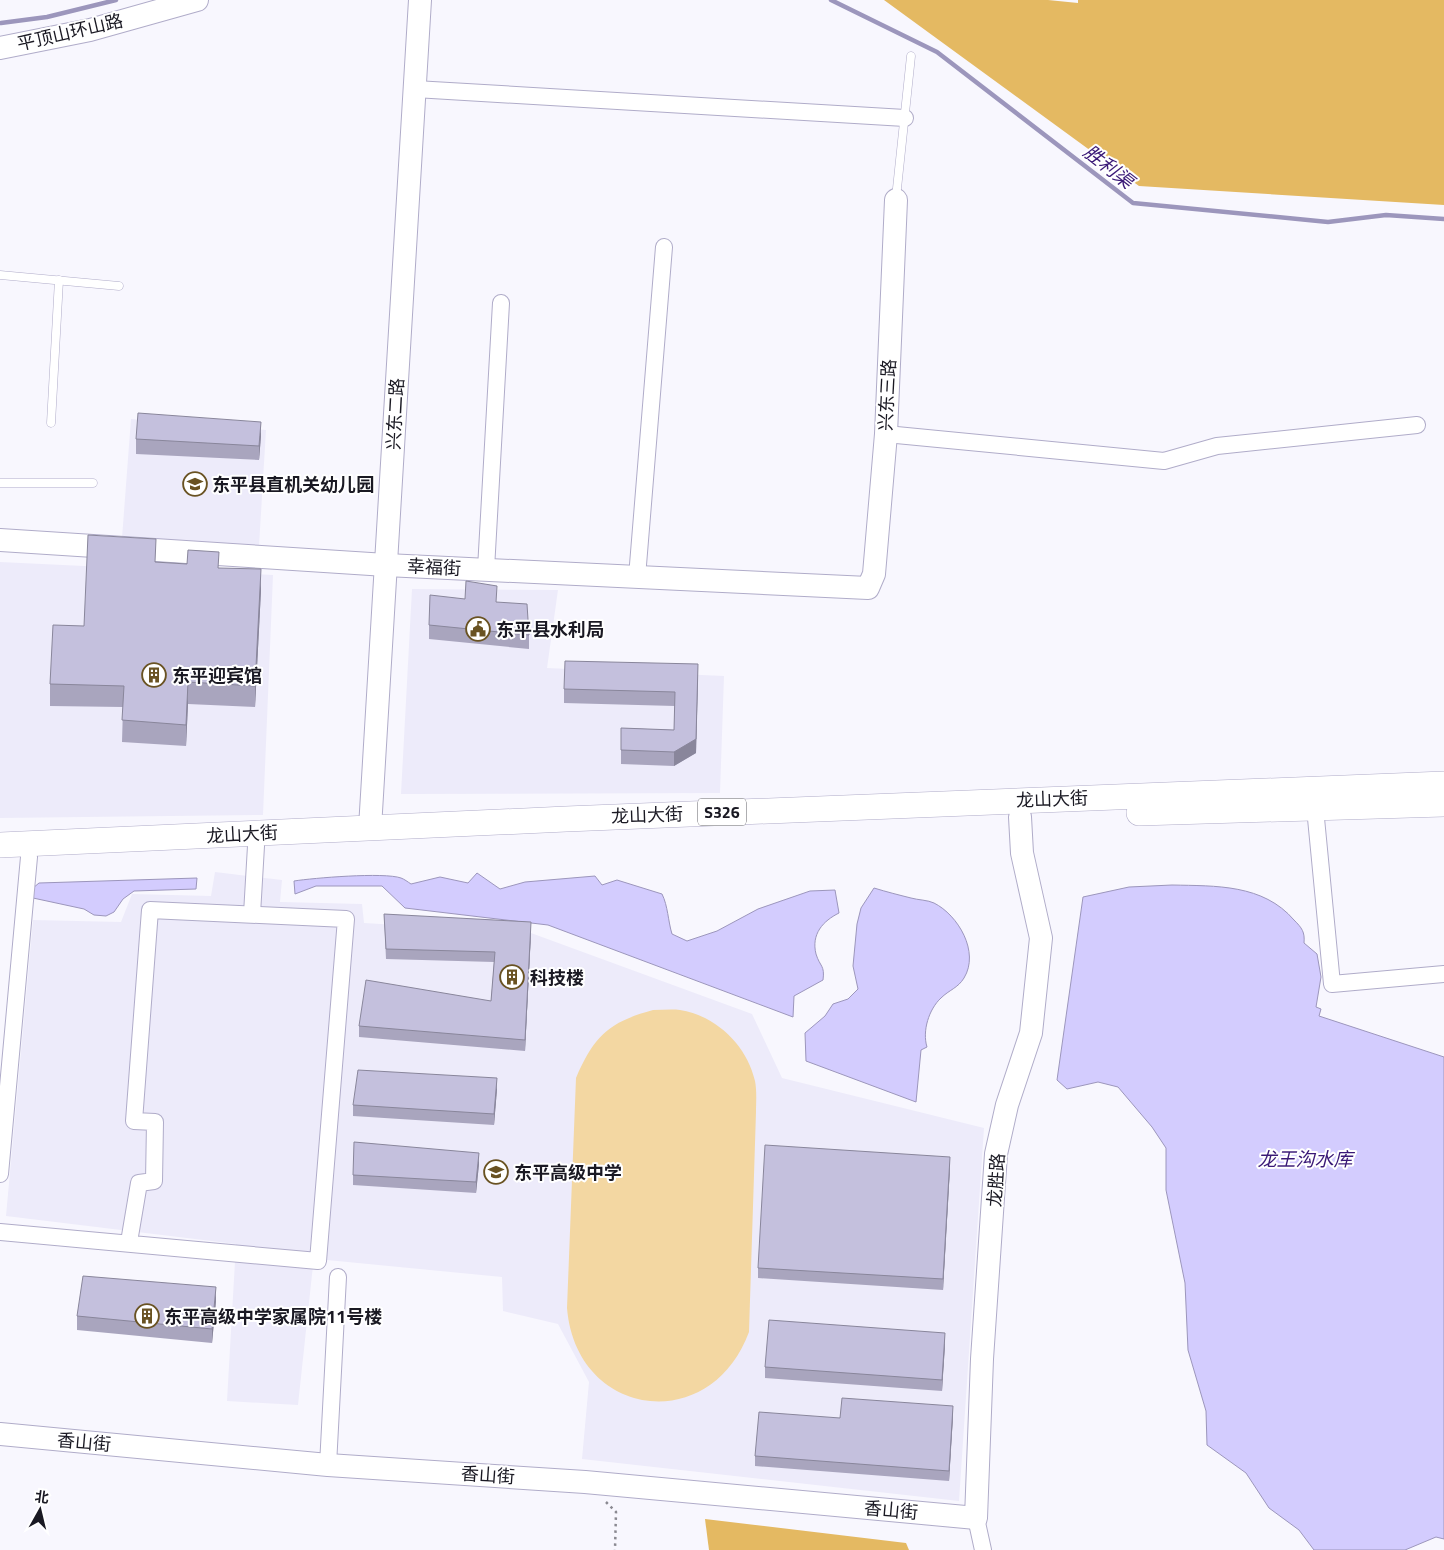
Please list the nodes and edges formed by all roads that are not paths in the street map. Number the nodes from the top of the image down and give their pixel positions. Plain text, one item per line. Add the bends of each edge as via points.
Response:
1 (197, 0) edge
2 (420, 0) edge
3 (0, 48) edge
4 (911, 56) dead end
5 (415, 89) junction
6 (905, 118) junction
7 (896, 200) joint
8 (664, 247) dead end
9 (0, 275) edge
10 (59, 280) junction
11 (119, 286) dead end
12 (501, 303) dead end
13 (51, 423) dead end
14 (1417, 425) dead end
15 (886, 434) junction
16 (0, 483) edge
17 (93, 483) dead end
18 (0, 540) edge
19 (386, 565) junction
20 (486, 569) junction
21 (637, 577) junction
22 (868, 588) joint
23 (1444, 784) edge
24 (1444, 804) edge
25 (1315, 808) junction
26 (1020, 817) junction
27 (370, 828) junction
28 (0, 845) edge
29 (256, 846) junction
30 (29, 857) junction
31 (0, 858) edge
32 (252, 914) junction
33 (1444, 974) edge
34 (0, 1174) edge
35 (0, 1232) edge
36 (129, 1242) junction
37 (338, 1277) dead end
38 (0, 1434) edge
39 (328, 1465) junction
40 (976, 1518) junction
41 (983, 1550) edge

1 - 3 street, 平顶山环山路 via 90,30
2 - 5 street, 兴东二路
4 - 6 lane
5 - 6 street
5 - 19 street, 兴东二路
6 - 7 lane
7 - 15 street, 兴东三路
8 - 21 street
9 - 10 lane
10 - 11 lane
10 - 13 lane
12 - 20 street
14 - 15 street via 1217,446 1164,461
15 - 22 street, 兴东三路 via 874,574
16 - 17 lane
18 - 19 street, 幸福街
19 - 20 street, 幸福街
19 - 27 street, 兴东二路
20 - 21 street, 幸福街
21 - 22 street, 幸福街
23 - 27 main road, 龙山大街 / S326
24 - 25 main road, 龙山大街 / S326
25 - 26 main road, 龙山大街 / S326
25 - 33 street via 1332,984
26 - 29 main road, 龙山大街 / S326
26 - 40 street, 龙胜路 via 1022,853 1041,938 1031,1033 996,1154 982,1359
27 - 28 main road, 龙山大街 / S326
29 - 30 main road, 龙山大街 / S326
29 - 32 street
30 - 31 main road, 龙山大街 / S326
30 - 34 street
32 - 36 street via 150,910 134,1121 155,1122 154,1181 139,1183
32 - 36 street via 346,919 318,1261
35 - 36 street
37 - 39 street
38 - 39 street, 香山街
39 - 40 street, 香山街 via 585,1482
40 - 41 street, 龙胜路

